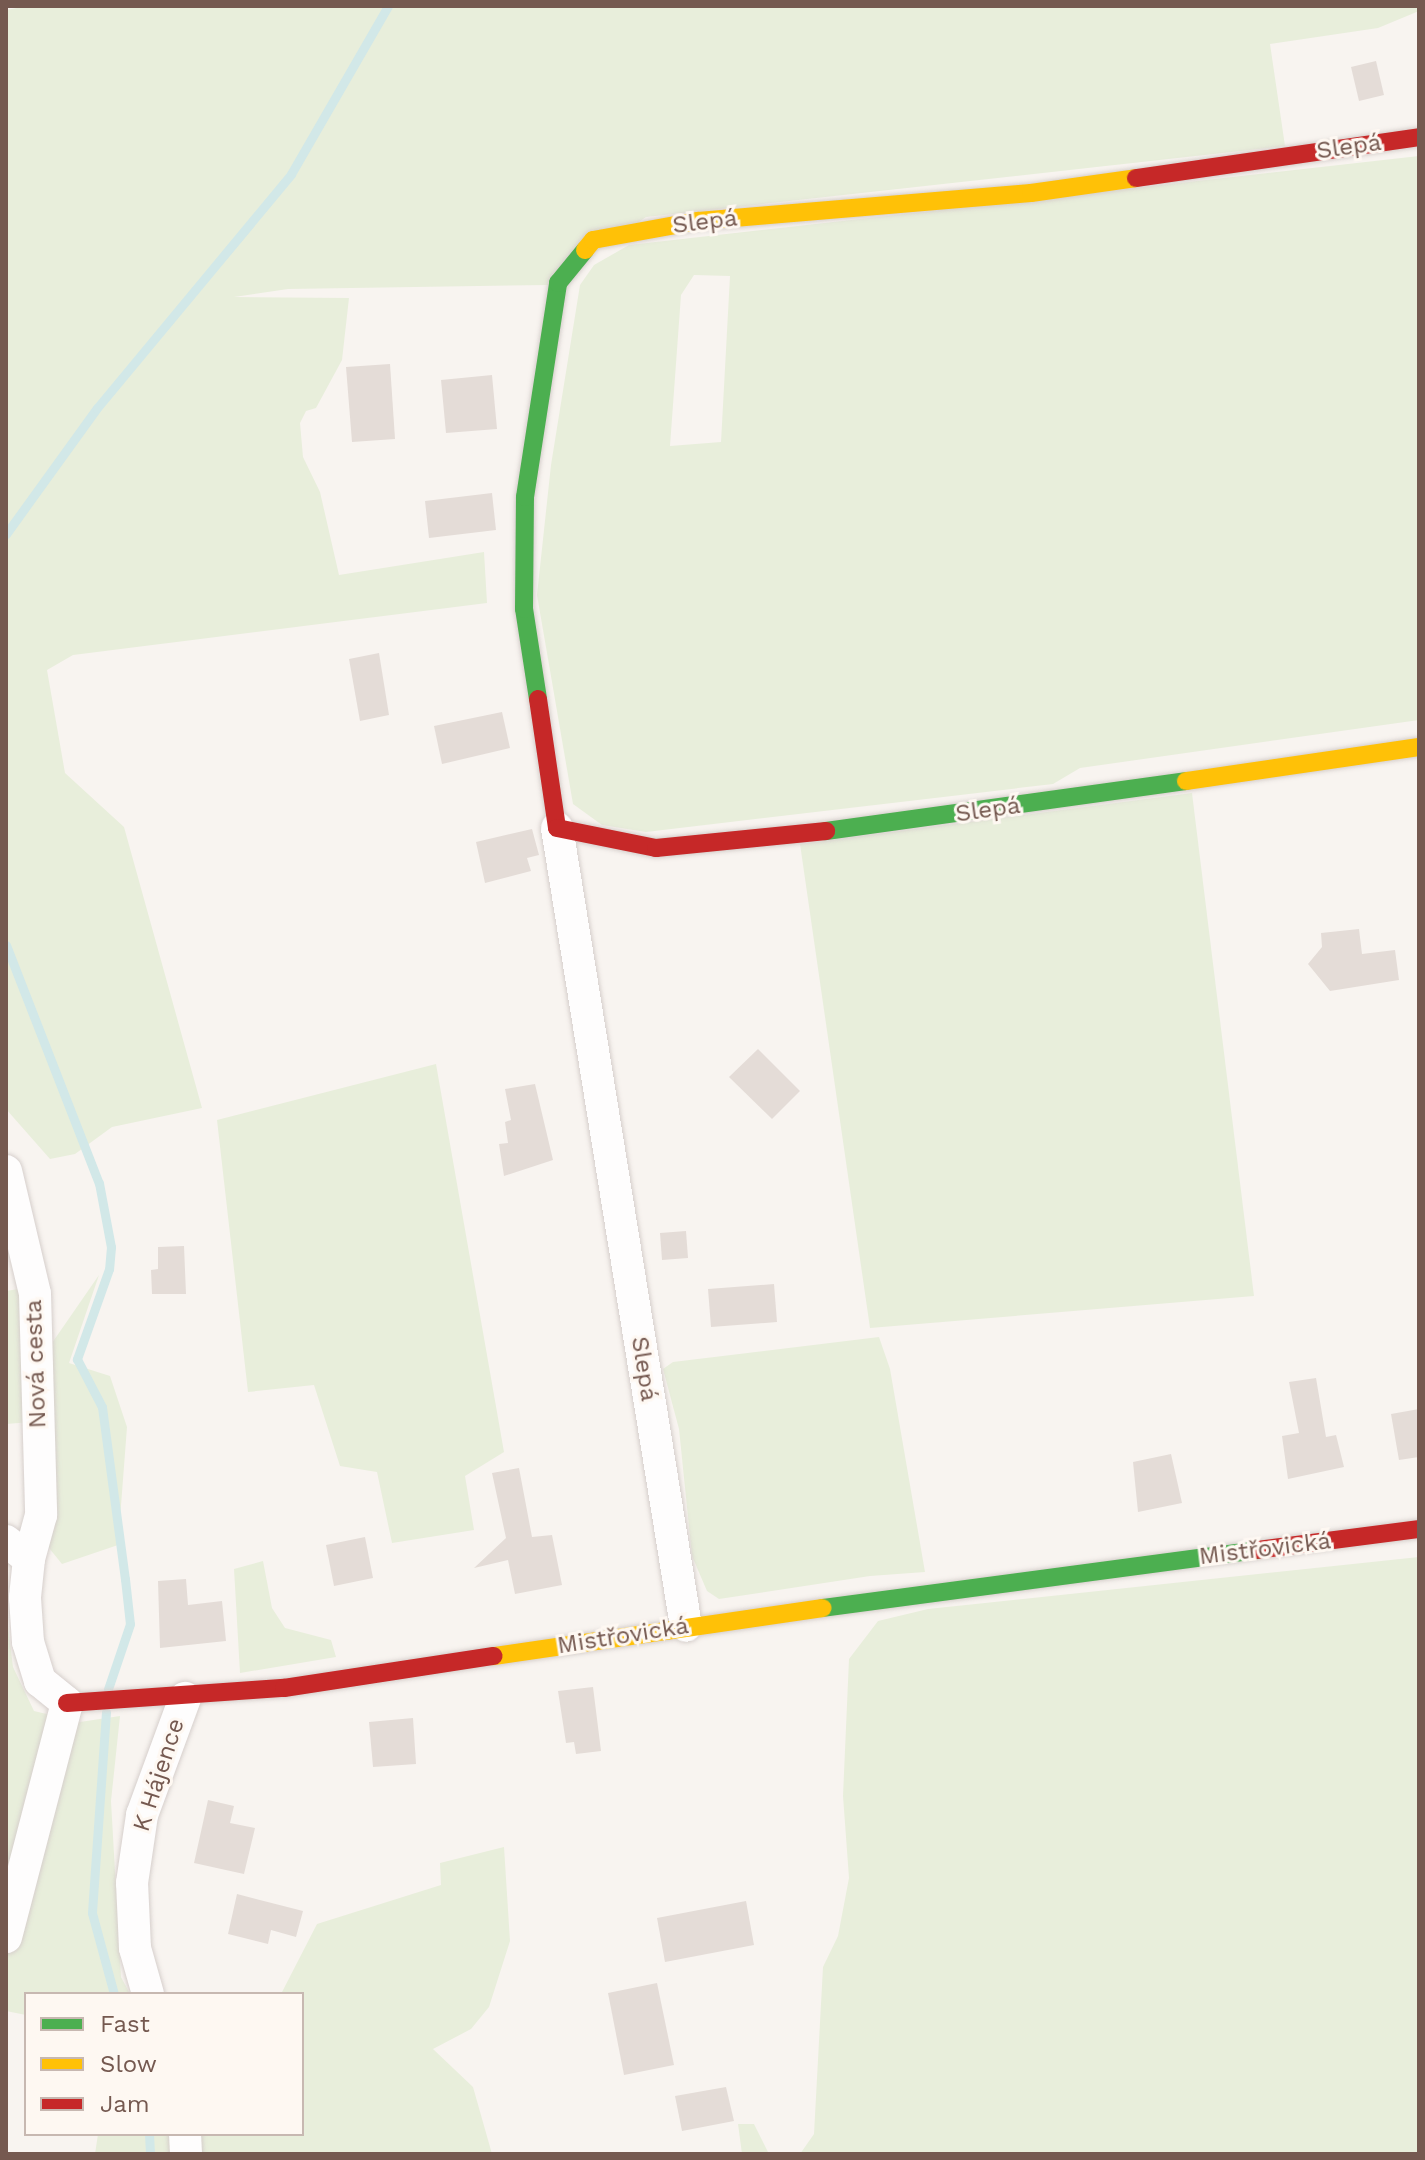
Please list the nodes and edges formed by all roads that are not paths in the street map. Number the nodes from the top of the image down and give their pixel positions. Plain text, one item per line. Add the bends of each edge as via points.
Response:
1 (1419, 137) edge
2 (1419, 747) edge
3 (557, 828) junction
4 (6, 1171) edge
5 (1419, 1529) edge
6 (18, 1550) edge
7 (686, 1626) junction
8 (185, 1698) junction
9 (79, 1702) junction
10 (6, 1937) edge
11 (147, 1992) edge

1 - 3 street, Slepá via 1031,193 698,221 593,240 558,283 525,497 524,609
2 - 3 street, Slepá via 900,823 656,848
3 - 7 street, Slepá
4 - 6 street, Nová cesta via 35,1294 41,1515
5 - 7 street, Mistřovická
6 - 9 street, Nová cesta via 28,1642 40,1681
7 - 8 street, Mistřovická
8 - 9 street, Mistřovická
8 - 11 street, K Hájence via 142,1815 132,1883 135,1948
9 - 10 street

